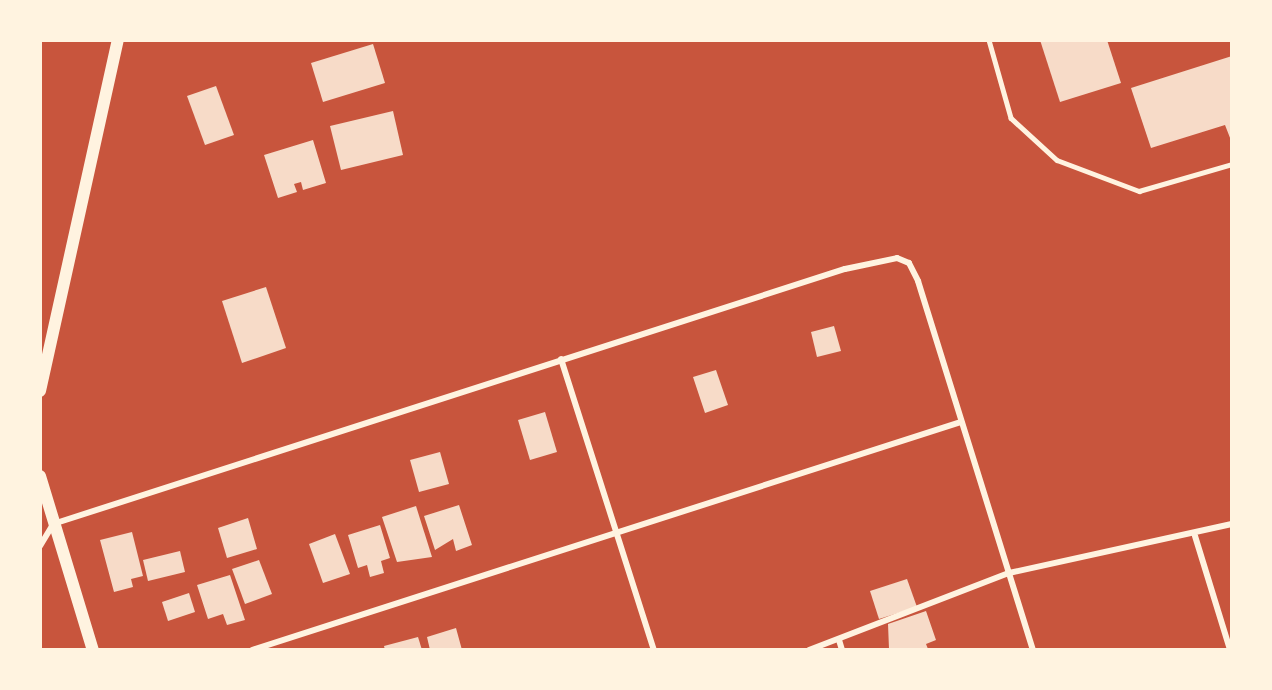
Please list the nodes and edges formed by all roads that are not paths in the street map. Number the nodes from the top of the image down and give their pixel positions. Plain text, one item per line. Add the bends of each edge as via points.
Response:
1 (118, 40) edge
2 (989, 40) edge
3 (1232, 164) edge
4 (561, 359) junction
5 (40, 391) edge
6 (961, 422) junction
7 (40, 476) edge
8 (53, 524) junction
9 (1232, 524) edge
10 (616, 531) junction
11 (1195, 536) junction
12 (40, 546) edge
13 (1009, 573) junction
14 (839, 640) junction
15 (93, 650) edge
16 (252, 650) edge
17 (654, 650) edge
18 (809, 650) edge
19 (842, 650) edge
20 (1033, 650) edge
21 (1230, 650) edge

1 - 5 main road
2 - 3 lane via 1011,118 1057,160 1139,191
4 - 6 street via 845,268 897,258 909,263 918,281
4 - 8 street
4 - 10 street
6 - 10 street
6 - 13 street
7 - 8 main road
8 - 12 street
8 - 15 main road
9 - 11 street
10 - 16 street
10 - 17 street
11 - 13 street
11 - 21 street
13 - 14 street
13 - 20 street
14 - 18 street
14 - 19 street

